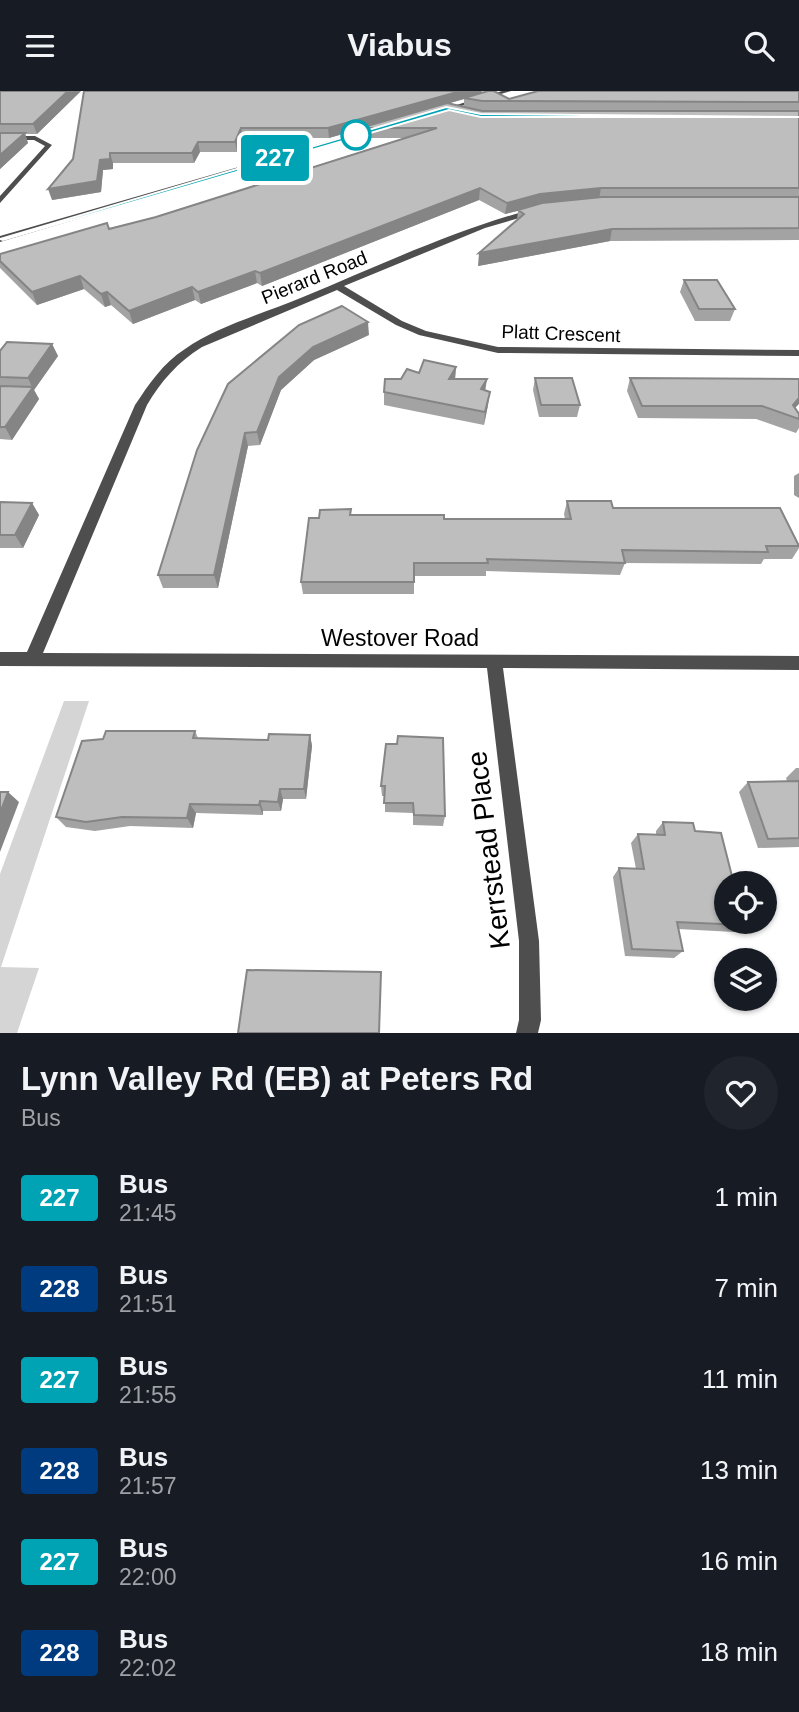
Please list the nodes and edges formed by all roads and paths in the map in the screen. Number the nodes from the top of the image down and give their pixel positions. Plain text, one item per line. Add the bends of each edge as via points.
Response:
1 (509, 91) edge
2 (448, 109) junction
3 (438, 111) edge
4 (470, 114) edge
5 (389, 125) edge
6 (0, 138) edge
7 (0, 201) edge
8 (549, 209) edge
9 (0, 239) edge
10 (337, 286) junction
11 (799, 353) edge
12 (0, 659) edge
13 (32, 660) junction
14 (494, 661) junction
15 (799, 663) edge
16 (527, 1033) edge

1 - 2 street
2 - 3 street
2 - 4 street
5 - 9 street
6 - 7 street via 35,138 49,145
8 - 10 street, Pierard Road via 482,226
10 - 11 street, Platt Crescent via 423,333 498,350
10 - 13 street, Pierard Road via 193,347 160,373 141,405
12 - 13 street, Westover Road
13 - 14 street, Westover Road
14 - 15 street, Westover Road
14 - 16 street, Kerrstead Place via 529,941

